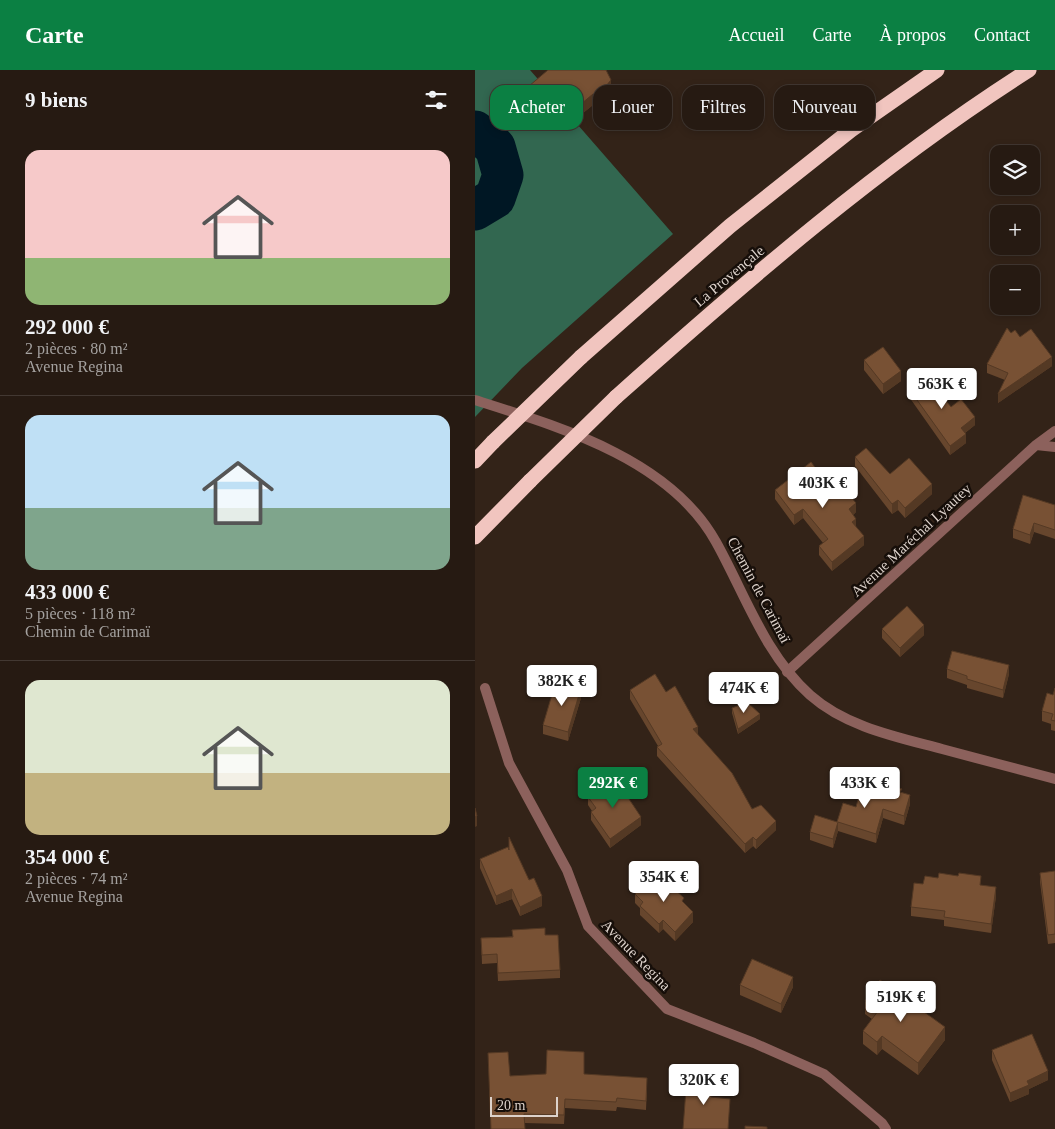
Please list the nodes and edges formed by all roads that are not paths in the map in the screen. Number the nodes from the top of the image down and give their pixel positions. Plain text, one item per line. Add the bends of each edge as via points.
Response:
1 (937, 70) edge
2 (1029, 70) edge
3 (475, 400) edge
4 (1055, 430) edge
5 (1036, 445) junction
6 (1055, 447) edge
7 (475, 461) edge
8 (475, 537) edge
9 (787, 672) junction
10 (485, 688) dead end
11 (1055, 779) edge
12 (886, 1129) edge

1 - 7 highway, bridge via 851,130 730,226 581,357
2 - 8 highway, La Provençale, bridge via 905,158 795,242 616,397
3 - 9 street, Chemin de Carimaï via 549,423 630,460 665,484 697,515 715,540
4 - 5 street, Avenue Maréchal Lyautey
5 - 6 street
5 - 9 street, Avenue Maréchal Lyautey
9 - 11 street, Chemin de Carimaï via 811,696 843,717 902,738
10 - 12 street, Avenue Regina via 509,763 567,870 588,926 667,1009 754,1042 824,1074

